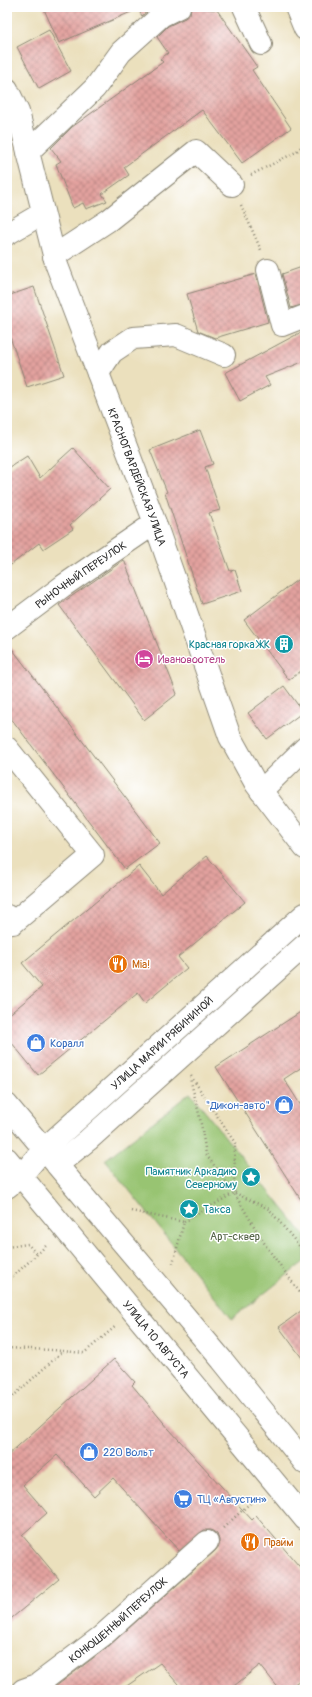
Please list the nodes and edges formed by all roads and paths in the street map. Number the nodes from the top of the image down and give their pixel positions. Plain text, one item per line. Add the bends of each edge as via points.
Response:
1 (179, 7) edge
2 (244, 7) edge
3 (296, 7) edge
4 (305, 29) edge
5 (261, 44) dead end
6 (7, 89) edge
7 (305, 143) edge
8 (28, 152) junction
9 (232, 185) junction
10 (43, 213) junction
11 (7, 234) edge
12 (54, 256) junction
13 (268, 270) joint
14 (305, 316) edge
15 (224, 355) dead end
16 (98, 373) junction
17 (155, 523) junction
18 (7, 628) edge
19 (7, 748) edge
20 (305, 748) edge
21 (261, 790) junction
22 (305, 848) edge
23 (305, 914) edge
24 (7, 916) edge
25 (305, 945) edge
26 (7, 1105) edge
27 (50, 1158) junction
28 (7, 1159) edge
29 (14, 1182) edge
30 (234, 1193) junction
31 (131, 1211) dead end
32 (184, 1222) junction
33 (48, 1244) dead end
34 (7, 1247) edge
35 (305, 1253) edge
36 (36, 1254) junction
37 (173, 1263) dead end
38 (7, 1282) edge
39 (301, 1294) dead end
40 (116, 1326) dead end
41 (7, 1348) edge
42 (63, 1351) junction
43 (7, 1402) edge
44 (305, 1463) edge
45 (258, 1496) dead end
46 (305, 1519) edge
47 (207, 1542) joint
48 (23, 1690) edge

1 - 8 main road via 161,16 121,52 95,88
2 - 5 main road
3 - 4 main road
6 - 8 main road, КРАСНОГВАРДЕЙСКАЯ УЛИЦА via 18,112
7 - 9 path via 296,152
8 - 10 main road, КРАСНОГВАРДЕЙСКАЯ УЛИЦА
9 - 12 main road via 196,151 109,220
9 - 13 path
10 - 11 main road
10 - 12 main road, КРАСНОГВАРДЕЙСКАЯ УЛИЦА
12 - 16 main road, КРАСНОГВАРДЕЙСКАЯ УЛИЦА
13 - 14 main road via 282,325
15 - 16 main road via 176,336 133,338 112,352
16 - 17 main road, КРАСНОГВАРДЕЙСКАЯ УЛИЦА
17 - 18 main road, РЫНОЧНЫЙ ПЕРЕУЛОК via 62,586
17 - 21 main road, КРАСНОГВАРДЕЙСКАЯ УЛИЦА via 230,737
19 - 24 main road via 93,856 13,923
20 - 21 main road
21 - 22 main road, КРАСНОГВАРДЕЙСКАЯ УЛИЦА
23 - 27 main road, УЛИЦА МАРИИ РЯБИНИНОЙ
25 - 27 main road, УЛИЦА МАРИИ РЯБИНИНОЙ via 88,1140
26 - 27 main road
27 - 29 main road, УЛИЦА МАРИИ РЯБИНИНОЙ
27 - 44 main road via 222,1360
28 - 29 main road, УЛИЦА 10 АВГУСТА
29 - 46 main road, УЛИЦА 10 АВГУСТА
30 - 30 path via 206,1154 189,1072 235,1143
30 - 32 path
30 - 35 path via 269,1209
30 - 39 path via 266,1246
31 - 32 path
32 - 37 path
33 - 36 path
34 - 36 path via 28,1244
36 - 38 path
40 - 42 path via 84,1353
41 - 42 path
42 - 43 path
45 - 47 path
47 - 48 main road, КОНЮШЕННЫЙ ПЕРЕУЛОК via 102,1636 37,1685

